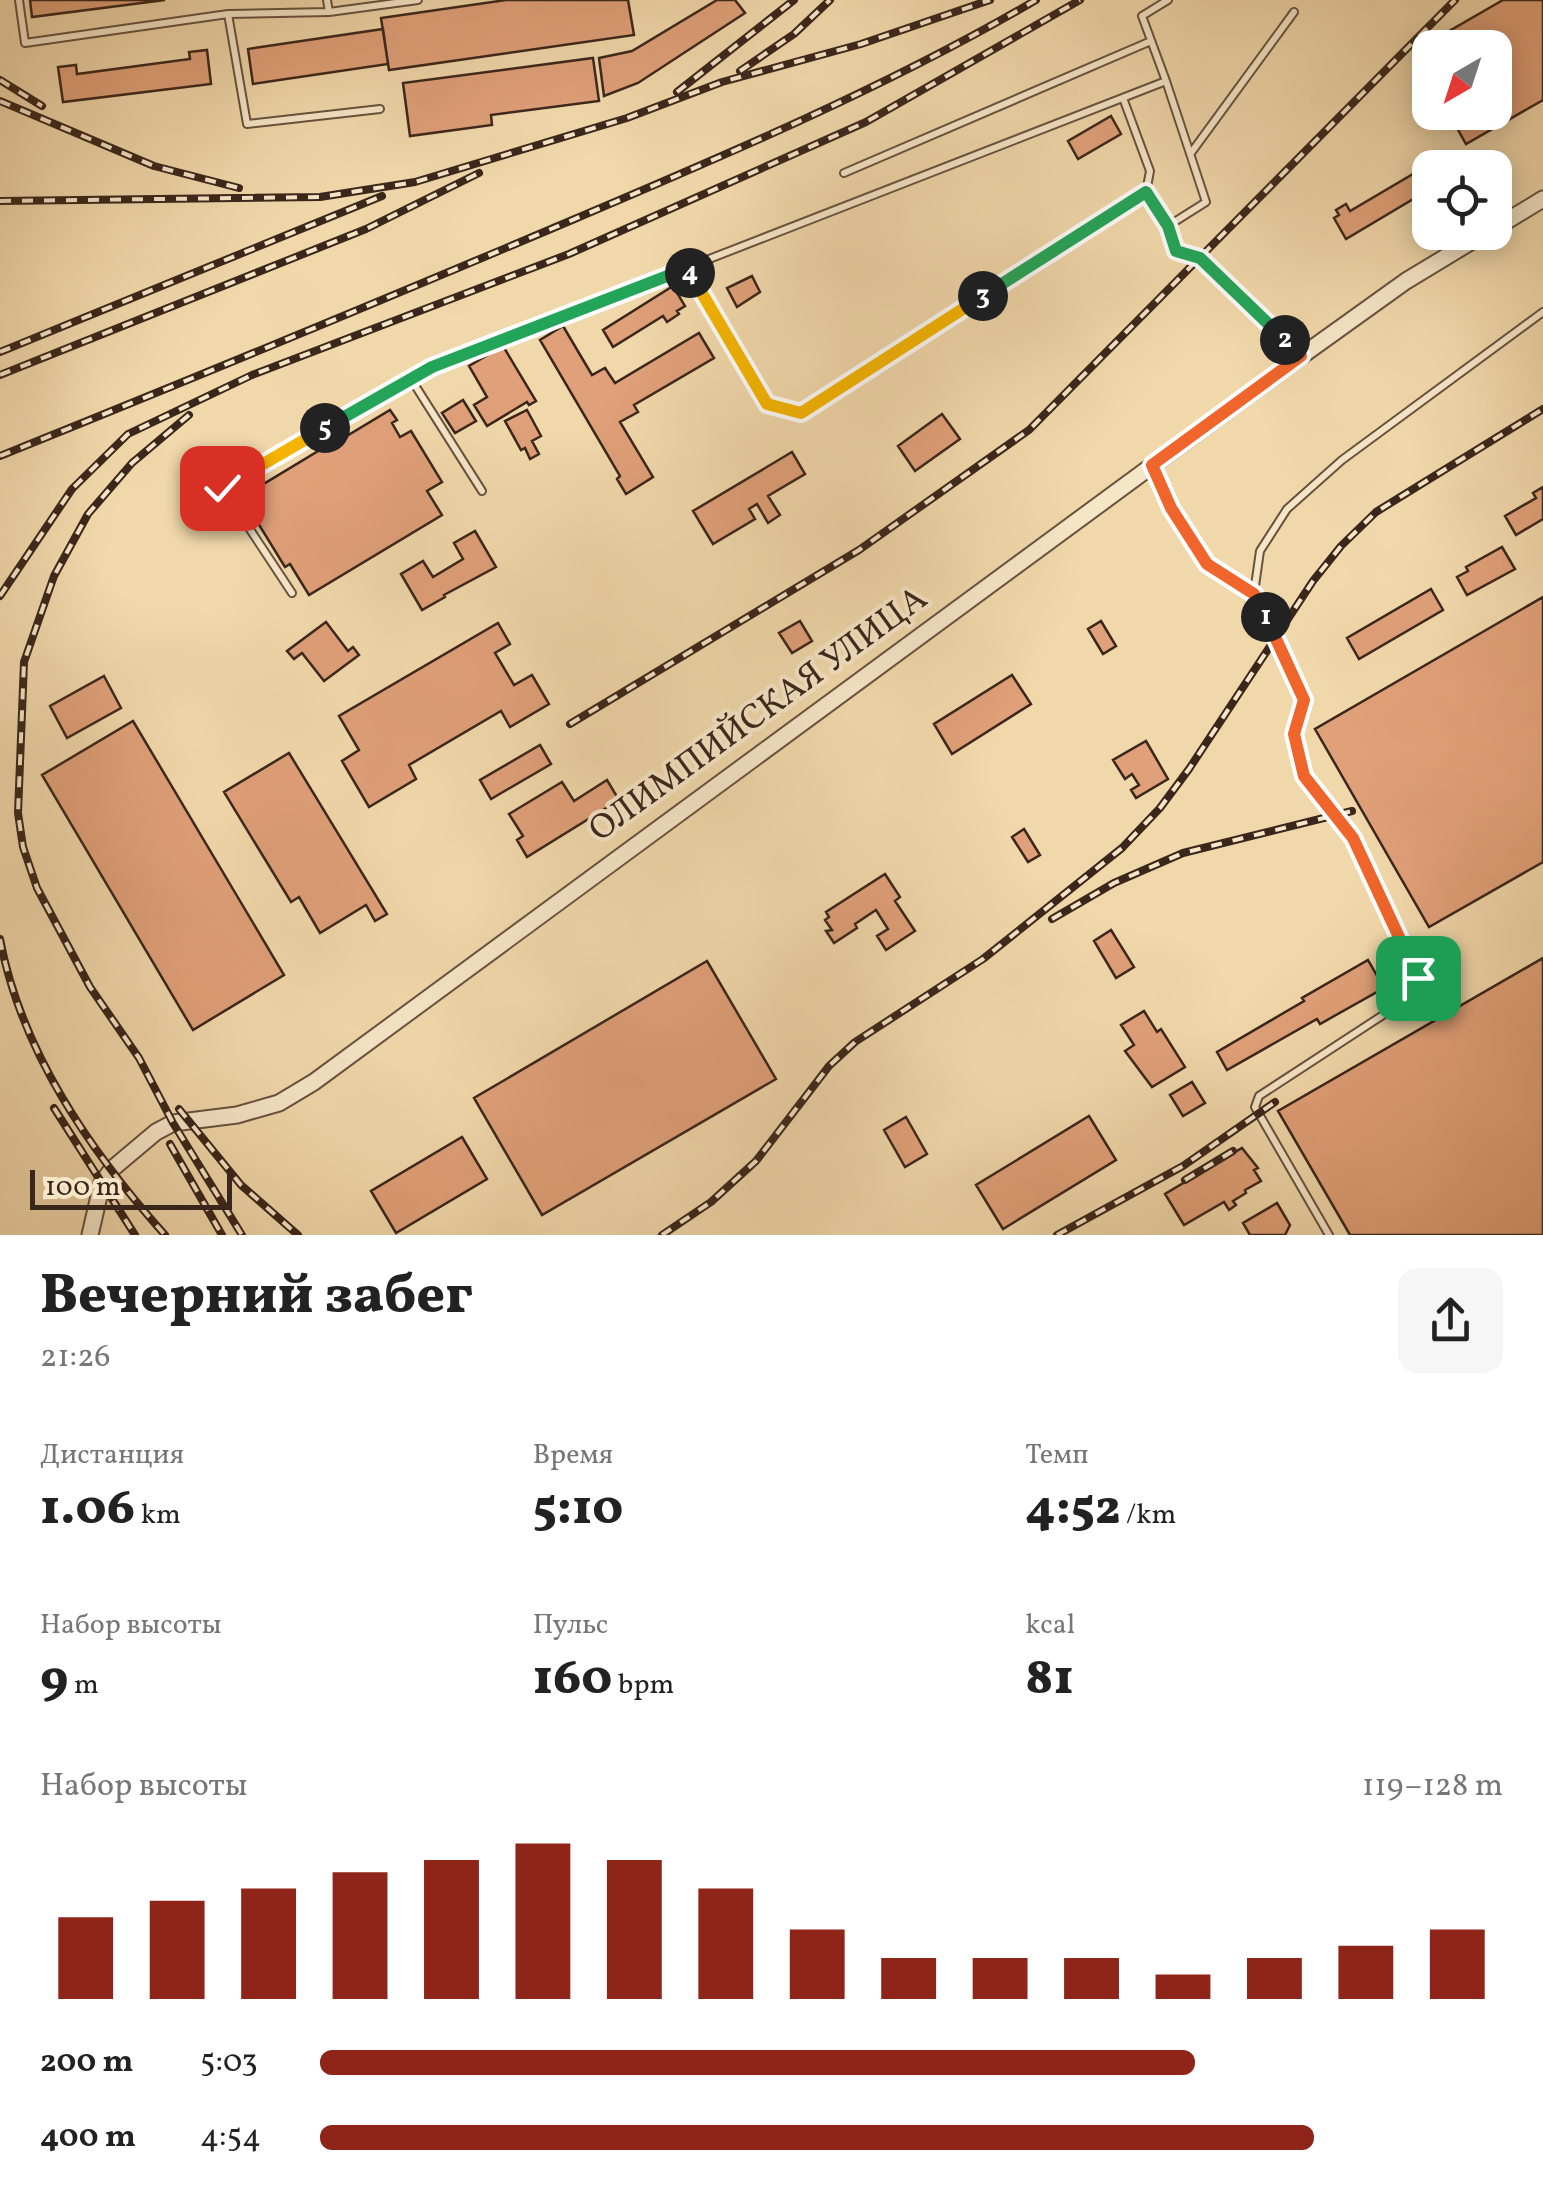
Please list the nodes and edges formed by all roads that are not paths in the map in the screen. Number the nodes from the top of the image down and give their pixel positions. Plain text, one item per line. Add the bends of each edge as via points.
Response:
1 (19, 0) edge
2 (327, 0) edge
3 (418, 0) edge
4 (1168, 0) edge
5 (329, 12) junction
6 (1294, 12) dead end
7 (228, 14) junction
8 (1151, 41) junction
9 (1166, 81) junction
10 (1123, 98) junction
11 (380, 109) dead end
12 (1190, 154) junction
13 (844, 173) dead end
14 (1146, 192) junction
15 (1543, 199) edge
16 (1512, 218) edge
17 (1168, 226) junction
18 (1457, 250) edge
19 (688, 268) junction
20 (1543, 312) edge
21 (1301, 356) junction
22 (410, 379) junction
23 (1152, 465) junction
24 (482, 491) dead end
25 (292, 593) dead end
26 (1254, 594) junction
27 (90, 1235) edge
28 (1329, 1235) edge

1 - 7 lane via 25,44
2 - 5 lane
3 - 5 lane
4 - 8 lane via 1142,16
5 - 7 lane
6 - 12 lane
7 - 11 lane via 248,124
8 - 9 lane
8 - 13 lane
9 - 10 lane
9 - 12 lane
10 - 14 lane via 1150,171
10 - 19 lane
12 - 17 lane via 1206,202
14 - 17 lane
14 - 19 lane via 801,413 767,404
15 - 16 street
17 - 21 lane via 1176,251 1200,258
18 - 21 street, ОЛИМПИЙСКАЯ УЛИЦА
19 - 22 lane
20 - 26 lane via 1342,460 1287,509 1260,551
21 - 23 street, ОЛИМПИЙСКАЯ УЛИЦА
22 - 24 lane
22 - 25 lane via 222,488
23 - 26 lane via 1207,564
23 - 27 street, ОЛИМПИЙСКАЯ УЛИЦА via 314,1082 279,1102 173,1123 148,1138 102,1183
26 - 28 lane via 1304,700 1294,734 1304,776 1353,838 1418,978 1406,1000 1259,1096 1255,1107

